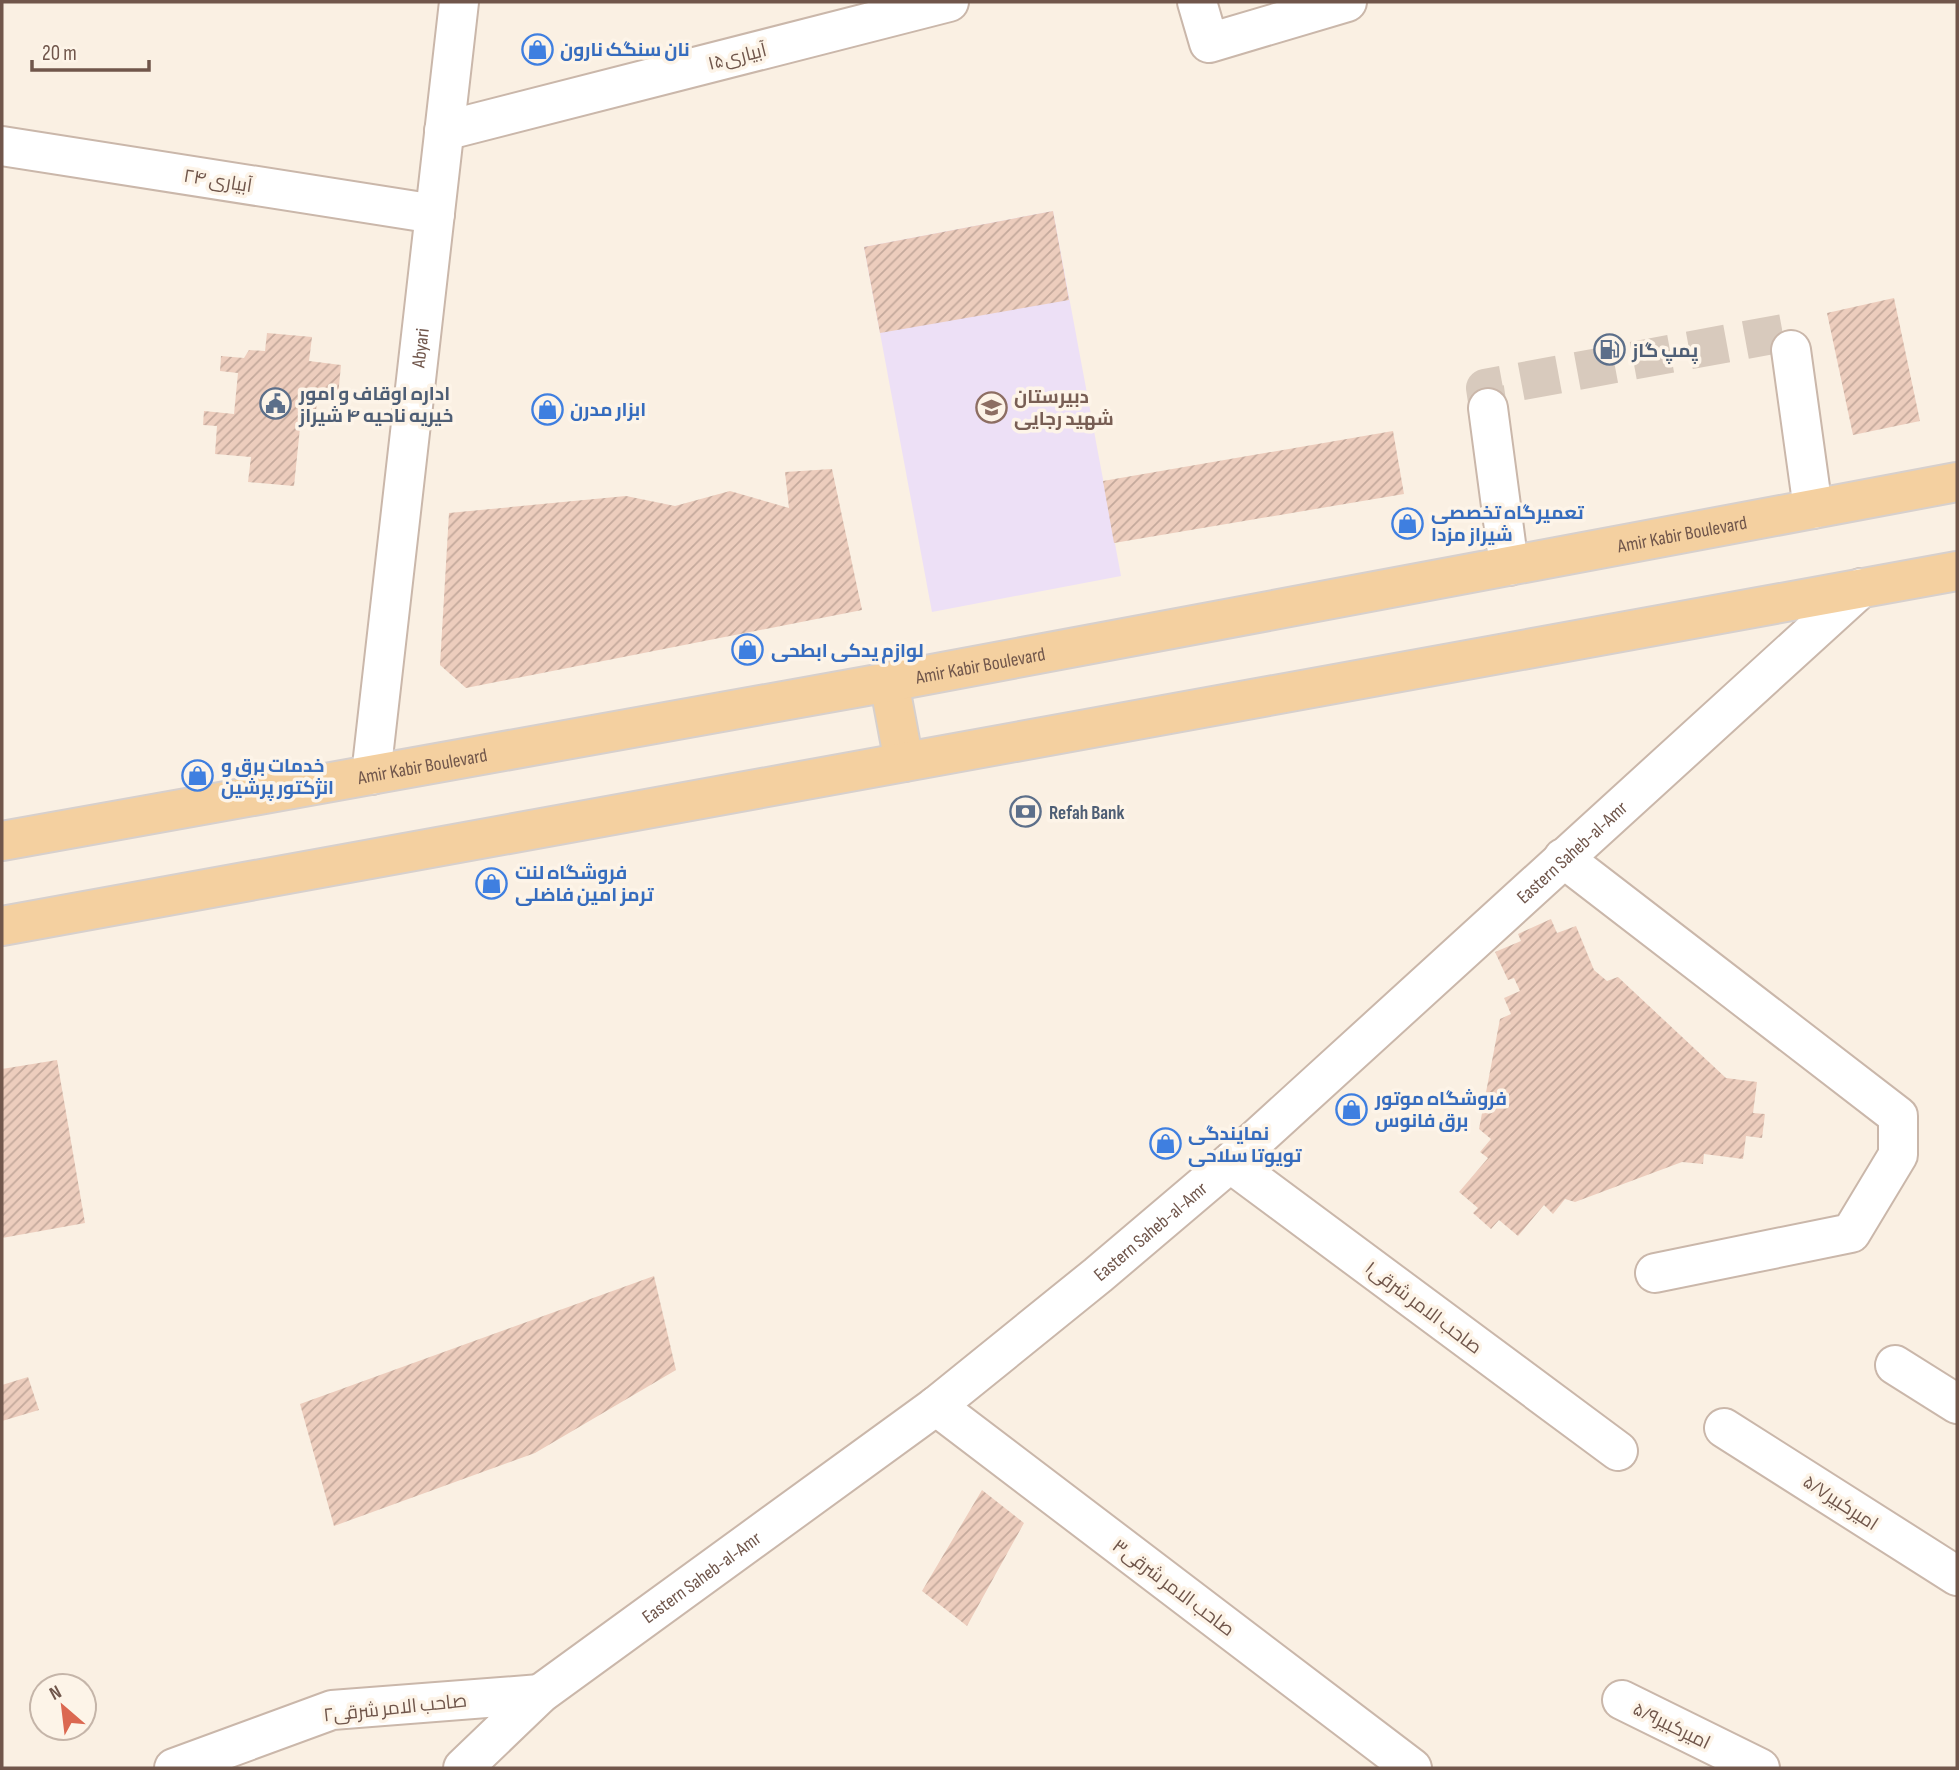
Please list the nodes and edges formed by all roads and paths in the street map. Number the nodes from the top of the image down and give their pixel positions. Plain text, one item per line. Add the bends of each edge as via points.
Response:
1 (459, 2) edge
2 (949, 2) edge
3 (1197, 2) edge
4 (1347, 2) edge
5 (444, 131) junction
6 (2, 146) edge
7 (435, 214) junction
8 (1791, 350) tunnel mouth
9 (1488, 408) tunnel mouth
10 (1952, 477) edge
11 (1813, 509) junction
12 (1509, 566) junction
13 (1957, 571) edge
14 (1861, 588) junction
15 (890, 682) junction
16 (904, 762) junction
17 (371, 775) junction
18 (2, 841) edge
19 (1563, 858) junction
20 (2, 926) edge
21 (1230, 1163) junction
22 (1655, 1273) dead end
23 (1895, 1365) dead end
24 (1957, 1404) edge
25 (936, 1406) junction
26 (1724, 1428) dead end
27 (1618, 1451) dead end
28 (1957, 1576) edge
29 (541, 1694) junction
30 (1622, 1700) dead end
31 (174, 1768) edge
32 (463, 1768) edge
33 (1412, 1768) edge
34 (1760, 1768) edge

1 - 5 street, Abyari
2 - 5 street, آبیاری۱۵
3 - 4 street via 1209,43
5 - 7 street, Abyari
6 - 7 street, آبیاری ۲۴
7 - 17 street, Abyari
8 - 11 street
9 - 12 street
10 - 11 main road, Amir Kabir Boulevard
11 - 12 main road, Amir Kabir Boulevard
12 - 15 main road, Amir Kabir Boulevard
13 - 14 main road
14 - 16 main road
14 - 19 street, Eastern Saheb-al-Amr
15 - 16 main road
15 - 17 main road, Amir Kabir Boulevard
16 - 20 main road
17 - 18 main road, Amir Kabir Boulevard
19 - 21 street, Eastern Saheb-al-Amr
19 - 22 street via 1898,1116 1898,1155 1851,1233
21 - 25 street, Eastern Saheb-al-Amr
21 - 27 street, صاحب الامر شرقی۱
23 - 24 street
25 - 29 street, Eastern Saheb-al-Amr
25 - 33 street, صاحب الامر شرقی۳
26 - 28 street, امیرکبیر۵/۷
29 - 31 street, ۲صاحب الامر شرقی via 332,1710
29 - 32 street, Eastern Saheb-al-Amr
30 - 34 street, امیرکبیر۵/۹

